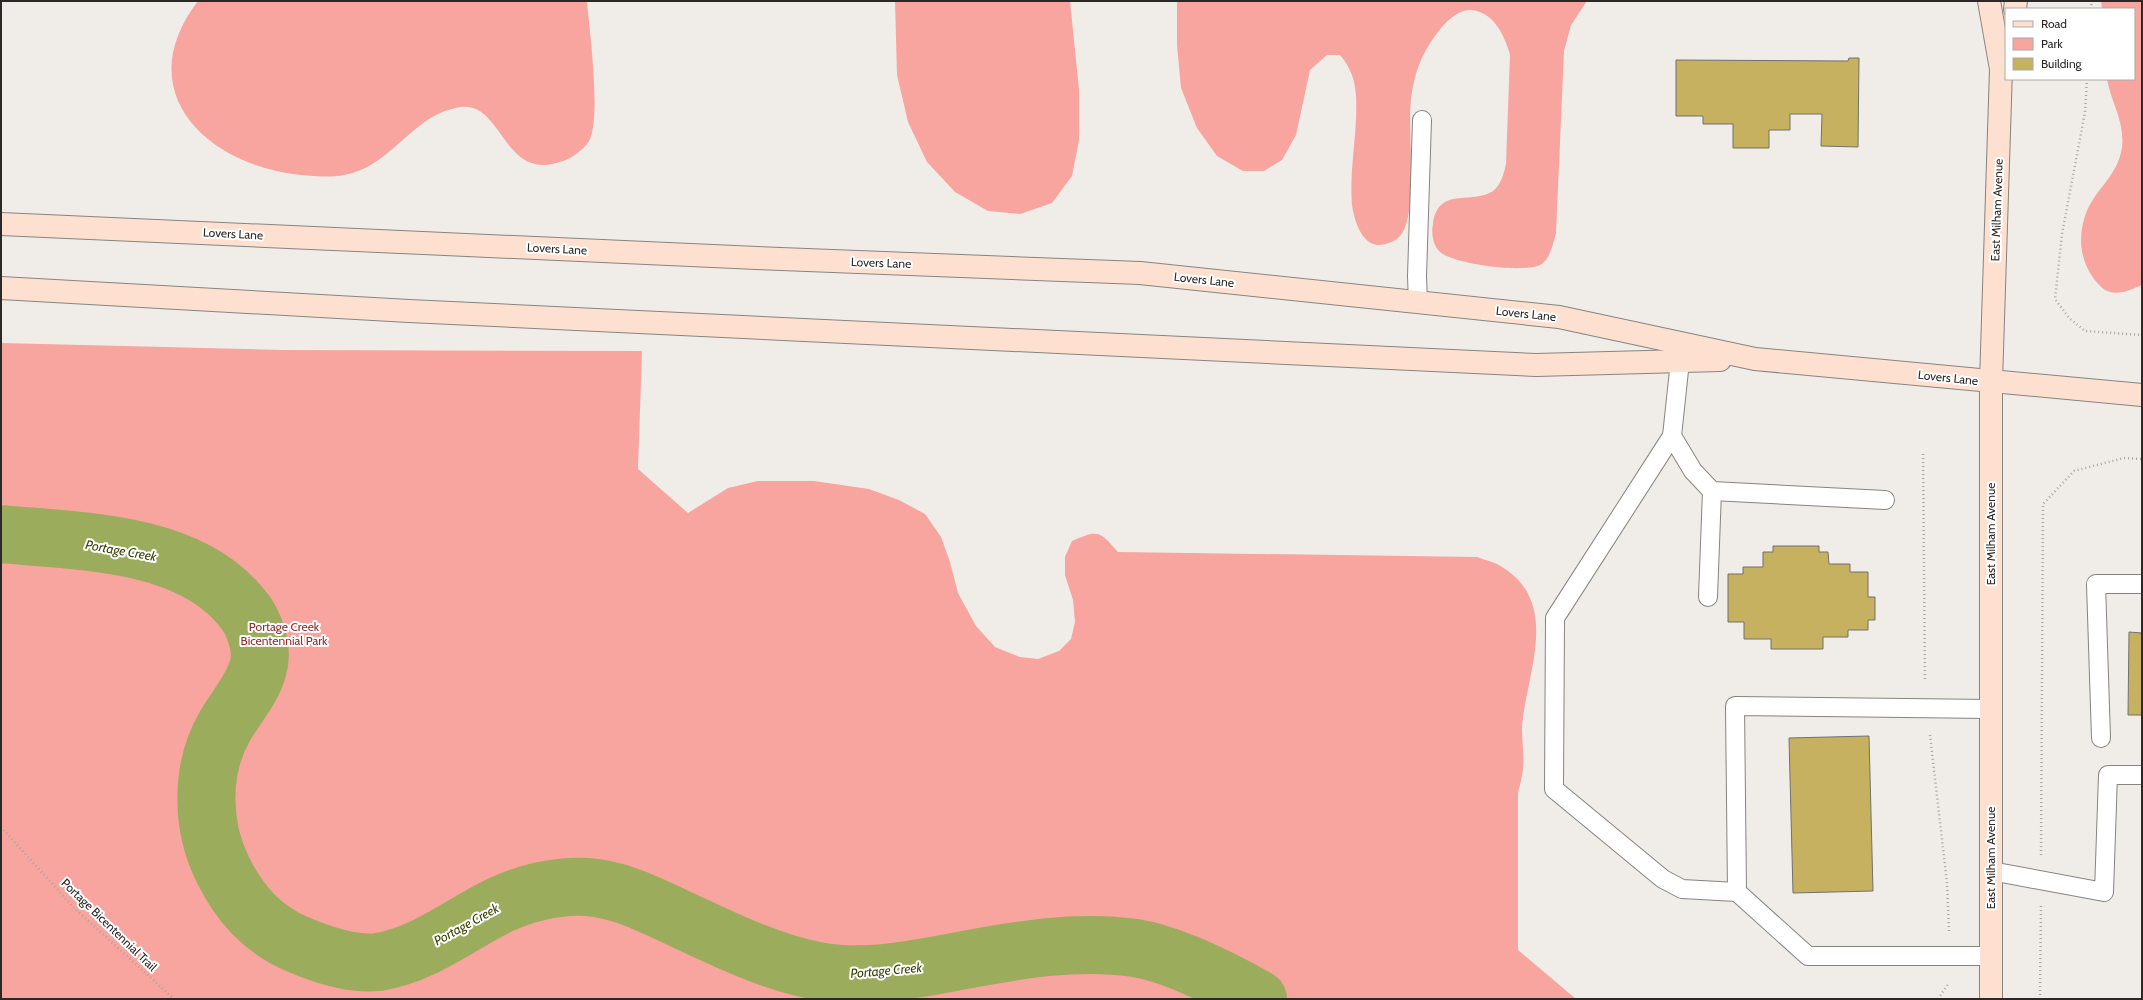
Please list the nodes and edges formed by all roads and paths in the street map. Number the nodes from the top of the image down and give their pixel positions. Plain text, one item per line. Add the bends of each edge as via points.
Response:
1 (1989, 1) edge
2 (2005, 51) edge
3 (2001, 70) junction
4 (2087, 80) edge
5 (1422, 120) dead end
6 (1, 224) edge
7 (1, 288) edge
8 (1418, 303) junction
9 (2142, 335) edge
10 (1754, 359) junction
11 (1680, 361) junction
12 (1992, 382) junction
13 (2142, 395) edge
14 (1672, 436) junction
15 (2142, 459) edge
16 (1712, 491) junction
17 (1885, 500) dead end
18 (2142, 584) edge
19 (1708, 597) dead end
20 (1990, 709) junction
21 (2101, 738) dead end
22 (2142, 775) edge
23 (1, 827) edge
24 (1991, 871) junction
25 (2041, 880) junction
26 (1737, 892) junction
27 (1991, 956) junction
28 (174, 999) edge
29 (1991, 999) edge
30 (2040, 999) edge

1 - 3 street, East Milham Avenue
2 - 3 street, East Milham Avenue
3 - 12 street, East Milham Avenue
4 - 9 path via 2085,112 2062,234 2055,299 2069,318 2085,331
5 - 8 lane
6 - 8 street, Lovers Lane via 1140,273
7 - 11 street, Lovers Lane via 433,312 1536,365
8 - 10 street, Lovers Lane via 1559,317
10 - 11 street, Lovers Lane
10 - 12 street, Lovers Lane
11 - 14 lane
12 - 13 street, Lovers Lane
12 - 20 street, East Milham Avenue
14 - 16 lane via 1693,471
14 - 26 lane via 1555,618 1554,789 1663,879 1682,889
15 - 25 path via 2124,458 2074,472 2044,504
16 - 17 lane
16 - 19 lane
18 - 21 lane via 2096,584
20 - 24 street, East Milham Avenue
20 - 26 lane via 1735,706
22 - 25 lane via 2108,775 2104,892
23 - 28 path, Portage Bicentennial Trail via 74,908
24 - 25 lane
24 - 27 street, East Milham Avenue
25 - 30 path
26 - 27 lane via 1808,956
27 - 29 street, East Milham Avenue

